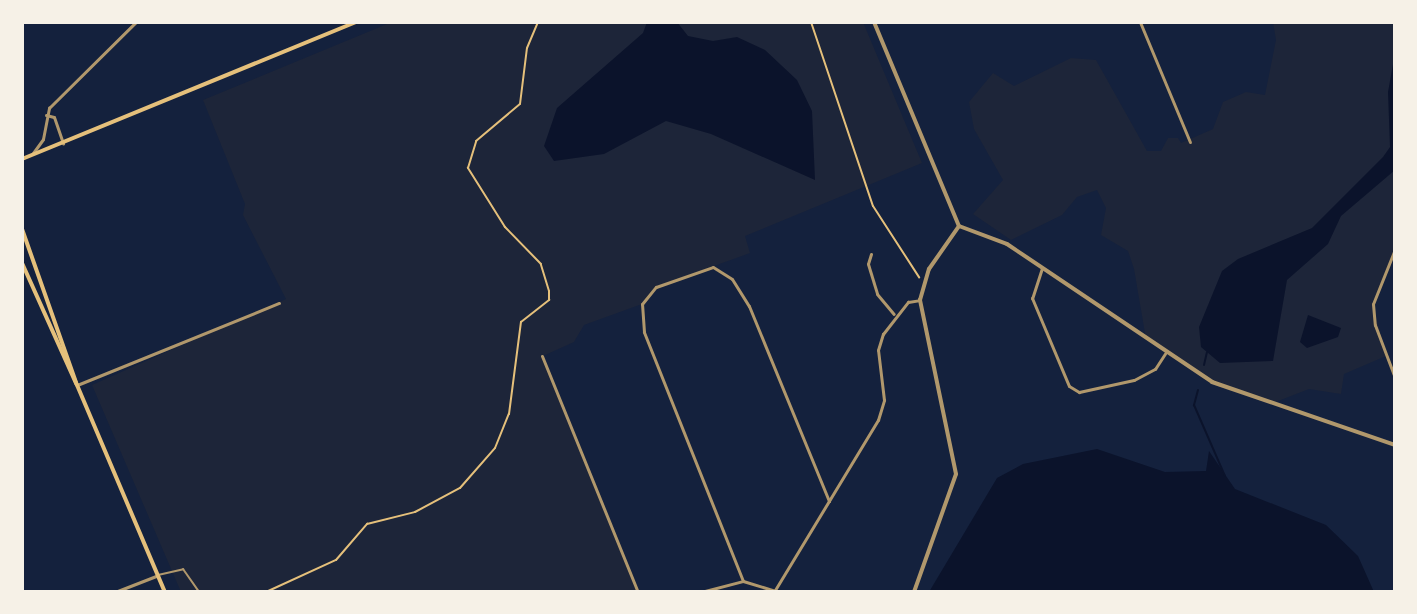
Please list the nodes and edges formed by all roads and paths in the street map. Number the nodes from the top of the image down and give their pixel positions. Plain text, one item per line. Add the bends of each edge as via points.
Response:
1 (136, 22) edge
2 (356, 22) edge
3 (538, 22) edge
4 (811, 22) edge
5 (874, 22) edge
6 (1140, 22) edge
7 (46, 115) junction
8 (1190, 142) dead end
9 (63, 143) junction
10 (31, 156) junction
11 (22, 159) edge
12 (959, 226) junction
13 (22, 229) edge
14 (1395, 249) edge
15 (871, 254) dead end
16 (22, 263) edge
17 (1042, 267) junction
18 (919, 277) dead end
19 (920, 300) junction
20 (279, 303) dead end
21 (895, 314) junction
22 (1166, 352) junction
23 (542, 356) dead end
24 (1395, 378) edge
25 (77, 385) junction
26 (1395, 445) edge
27 (829, 501) junction
28 (158, 575) junction
29 (743, 581) junction
30 (776, 591) edge
31 (115, 592) edge
32 (165, 592) edge
33 (199, 592) edge
34 (266, 592) edge
35 (638, 592) edge
36 (701, 592) edge
37 (914, 592) edge

1 - 7 street
2 - 9 main road
3 - 34 path via 527,48 520,104 476,141 468,168 505,227 541,264 549,291 549,300 521,322 509,414 495,448 460,488 415,512 367,524 336,560
4 - 18 path via 873,206
5 - 12 street
6 - 8 street
7 - 9 street via 54,117
7 - 10 street via 43,139
9 - 10 main road
10 - 11 main road
12 - 17 street via 994,236
12 - 19 street via 929,269
13 - 25 main road
14 - 24 street via 1373,304 1375,325
15 - 21 street via 868,264 877,294
16 - 25 main road
17 - 22 street
17 - 22 street via 1032,298 1069,386 1079,392 1134,380 1155,369
19 - 21 street via 908,302
19 - 37 street via 956,474
20 - 25 street
21 - 27 street via 878,350 885,389 882,410
22 - 26 street via 1212,382
23 - 35 street
25 - 28 main road
27 - 29 street via 749,306 732,279 713,267 656,287 642,304 644,332
27 - 30 street
28 - 31 street
28 - 32 main road
28 - 33 lane via 183,569
29 - 30 street
29 - 36 street

